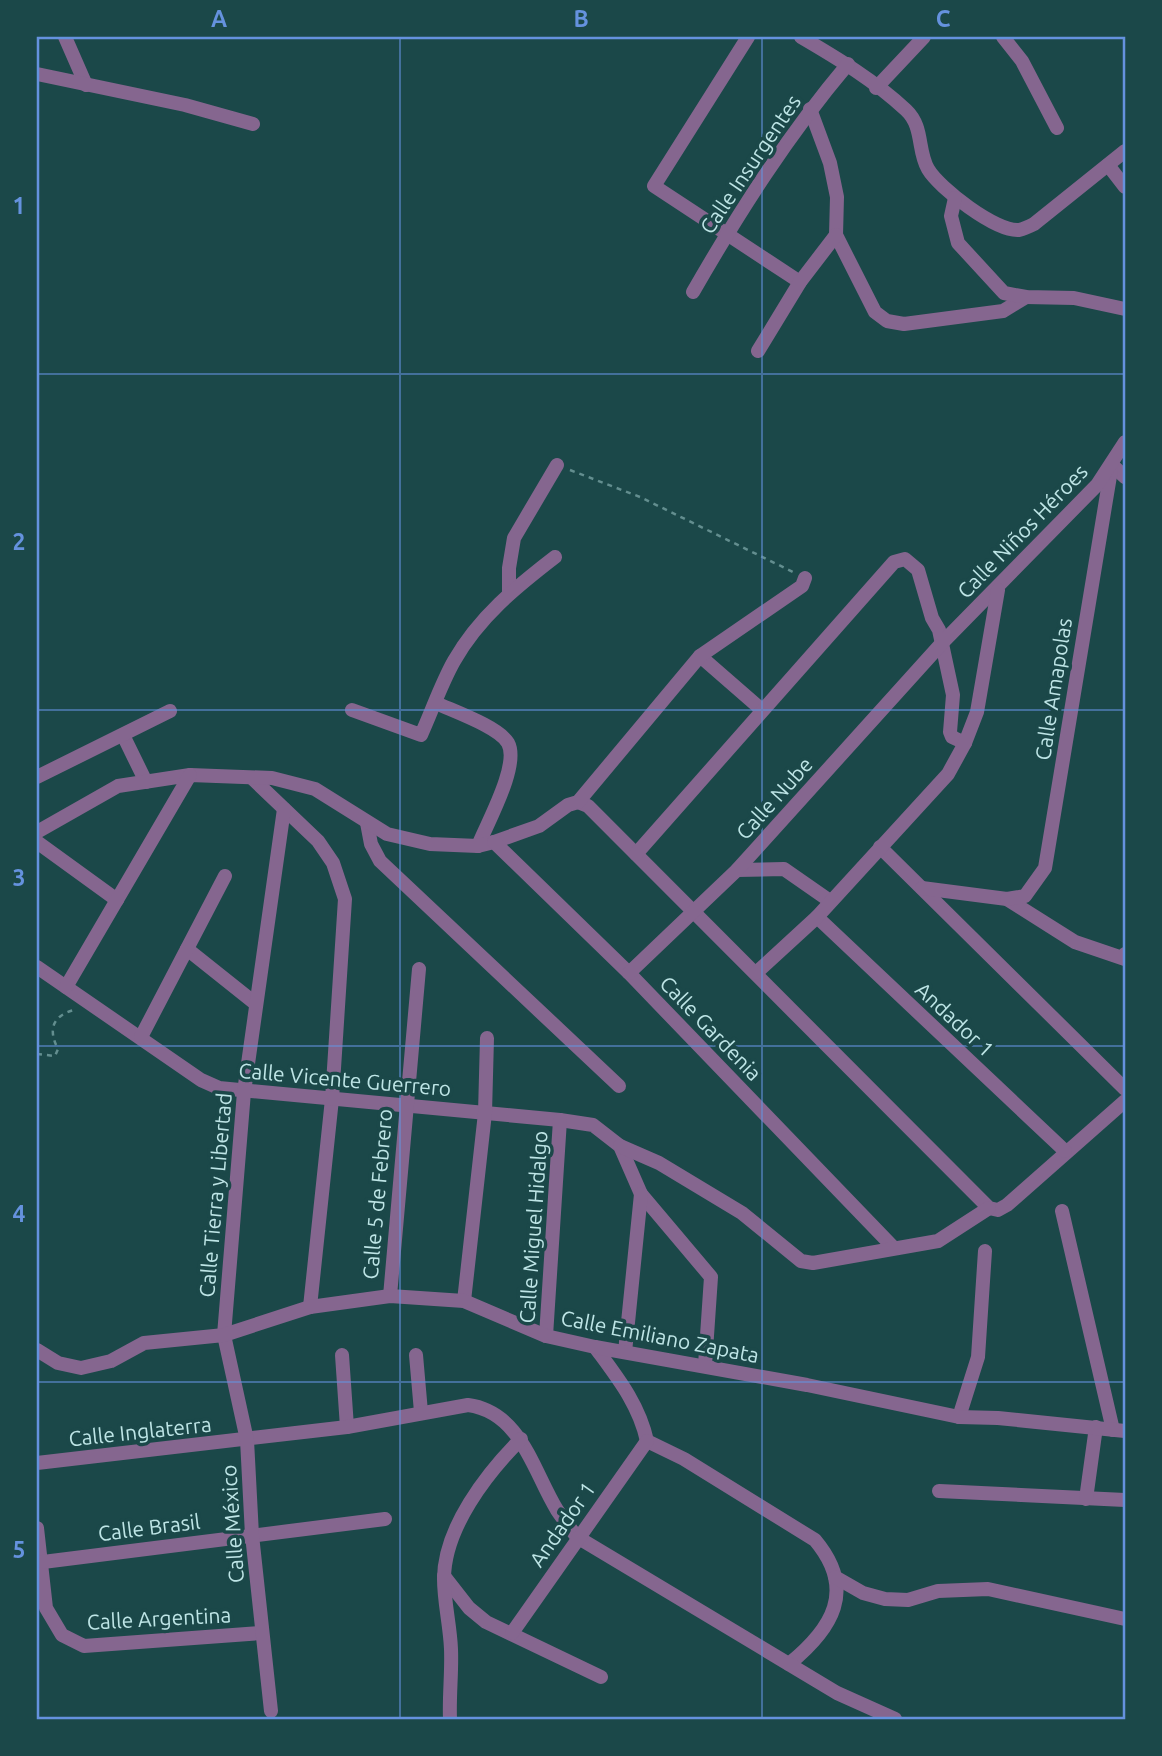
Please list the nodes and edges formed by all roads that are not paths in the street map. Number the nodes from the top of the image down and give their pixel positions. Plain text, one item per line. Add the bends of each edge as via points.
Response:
1 (65, 37) edge
2 (748, 37) edge
3 (801, 37) edge
4 (924, 37) edge
5 (1003, 37) edge
6 (848, 64) junction
7 (37, 74) edge
8 (86, 85) junction
9 (876, 88) junction
10 (810, 108) junction
11 (253, 124) dead end
12 (1057, 128) dead end
13 (1125, 152) edge
14 (1108, 165) junction
15 (1125, 187) edge
16 (955, 198) junction
17 (727, 233) junction
18 (836, 235) junction
19 (800, 282) junction
20 (693, 292) dead end
21 (1026, 297) junction
22 (1125, 309) edge
23 (758, 351) dead end
24 (1125, 442) edge
25 (557, 465) road end
26 (1112, 465) junction
27 (1125, 477) edge
28 (555, 557) dead end
29 (805, 578) road end
30 (998, 590) junction
31 (509, 592) junction
32 (942, 643) junction
33 (700, 656) junction
34 (436, 703) junction
35 (352, 710) dead end
36 (762, 710) junction
37 (170, 711) dead end
38 (122, 735) junction
39 (965, 743) junction
40 (190, 775) junction
41 (37, 777) edge
42 (253, 779) junction
43 (146, 782) junction
44 (578, 802) junction
45 (284, 809) junction
46 (367, 823) junction
47 (37, 832) edge
48 (37, 842) edge
49 (494, 842) junction
50 (478, 846) junction
51 (880, 847) junction
52 (636, 854) junction
53 (737, 870) junction
54 (225, 876) dead end
55 (922, 888) junction
56 (1007, 899) junction
57 (117, 900) junction
58 (830, 901) junction
59 (692, 911) junction
60 (817, 917) junction
61 (187, 949) junction
62 (1125, 957) edge
63 (37, 967) edge
64 (419, 969) dead end
65 (629, 973) junction
66 (756, 973) junction
67 (66, 987) junction
68 (256, 1004) junction
69 (141, 1037) junction
70 (487, 1038) dead end
71 (619, 1086) dead end
72 (1125, 1089) edge
73 (244, 1091) junction
74 (332, 1100) junction
75 (1125, 1101) edge
76 (405, 1106) junction
77 (485, 1112) junction
78 (561, 1120) junction
79 (620, 1146) junction
80 (1065, 1151) junction
81 (641, 1194) junction
82 (989, 1208) junction
83 (1062, 1211) dead end
84 (894, 1248) junction
85 (985, 1251) dead end
86 (390, 1296) junction
87 (464, 1301) junction
88 (310, 1307) junction
89 (224, 1335) junction
90 (547, 1336) junction
91 (595, 1346) junction
92 (37, 1350) edge
93 (625, 1352) junction
94 (342, 1355) dead end
95 (416, 1355) dead end
96 (705, 1365) junction
97 (421, 1412) junction
98 (960, 1417) junction
99 (347, 1427) junction
100 (1096, 1427) junction
101 (1119, 1430) edge
102 (521, 1439) junction
103 (247, 1440) junction
104 (647, 1441) junction
105 (37, 1463) edge
106 (939, 1491) dead end
107 (1086, 1499) junction
108 (1125, 1500) edge
109 (385, 1519) dead end
110 (37, 1528) edge
111 (252, 1535) junction
112 (577, 1537) junction
113 (43, 1562) junction
114 (444, 1576) junction
115 (835, 1577) junction
116 (40, 1586) edge
117 (1125, 1619) edge
118 (261, 1633) junction
119 (512, 1633) junction
120 (789, 1664) junction
121 (601, 1677) dead end
122 (271, 1711) dead end
123 (450, 1719) edge
124 (895, 1719) edge

1 - 8 street
2 - 17 street via 654,186
3 - 6 street
4 - 9 street
5 - 12 street via 1022,61
6 - 9 street
6 - 10 street, Calle Insurgentes
7 - 8 street
8 - 11 street
9 - 16 street via 916,120 926,166
10 - 17 street, Calle Insurgentes
10 - 18 street via 837,197
13 - 14 street
14 - 15 street
14 - 16 street via 1034,224 1018,230 1002,226
16 - 21 street via 951,216 958,243 1004,293
17 - 19 street
17 - 20 street, Calle Insurgentes
18 - 19 street
18 - 21 street via 875,312 887,321 904,324 1003,311
19 - 23 street
21 - 22 street via 1074,298
24 - 26 street, Calle Niños Héroes
25 - 31 street via 514,538
26 - 27 street
26 - 30 street, Calle Niños Héroes
26 - 56 street, Calle Amapolas via 1045,869 1025,896
28 - 31 street
29 - 33 street via 802,586
30 - 32 street, Calle Niños Héroes
30 - 39 street via 977,712
31 - 34 street via 481,621 454,661
32 - 36 street via 918,570 905,559 894,562
32 - 39 street via 953,695 950,732
32 - 53 street, Calle Nube
33 - 36 street
33 - 44 street
34 - 35 street via 421,735
34 - 50 street via 508,742 512,763
36 - 52 street
37 - 38 street
38 - 41 street
38 - 43 street
39 - 51 street via 948,774
40 - 42 street
40 - 43 street
40 - 57 street
42 - 45 street
42 - 46 street via 272,778 315,789
43 - 47 street via 118,786
44 - 49 street via 539,826
44 - 52 street via 588,806
45 - 68 street, Calle Tierra y Libertad
45 - 74 street via 326,852 345,899
46 - 50 street via 387,834 430,844
46 - 71 street via 380,861
48 - 57 street
49 - 50 street
49 - 65 street, Calle Gardenia
51 - 55 street
51 - 58 street
52 - 59 street
53 - 58 street via 783,869
53 - 59 street, Calle Nube
54 - 61 street
55 - 56 street
55 - 72 street
56 - 62 street via 1075,942
57 - 67 street
58 - 60 street
59 - 65 street, Calle Nube
59 - 66 street
60 - 66 street
60 - 80 street, Andador 1
61 - 68 street
61 - 69 street
63 - 67 street, Calle Vicente Guerrero
64 - 76 street, Calle 5 de Febrero
65 - 84 street, Calle Gardenia
66 - 82 street
67 - 69 street, Calle Vicente Guerrero
68 - 73 street, Calle Tierra y Libertad
69 - 73 street, Calle Vicente Guerrero via 201,1080
70 - 77 street
73 - 74 street, Calle Vicente Guerrero
73 - 89 street, Calle Tierra y Libertad
74 - 76 street, Calle Vicente Guerrero
74 - 88 street
75 - 80 street, Calle Vicente Guerrero
76 - 77 street, Calle Vicente Guerrero
76 - 86 street, Calle 5 de Febrero
77 - 78 street, Calle Vicente Guerrero
77 - 87 street
78 - 79 street, Calle Vicente Guerrero via 593,1125
78 - 90 street, Calle Miguel Hidalgo
79 - 81 street
79 - 84 street, Calle Vicente Guerrero via 659,1163 742,1213 801,1261 813,1263
80 - 82 street, Calle Vicente Guerrero via 1007,1205
81 - 93 street
81 - 96 street via 711,1277
82 - 84 street, Calle Vicente Guerrero via 938,1241
83 - 101 street
85 - 98 street via 978,1357
86 - 87 street, Calle Emiliano Zapata
86 - 88 street, Calle Emiliano Zapata
87 - 90 street, Calle Emiliano Zapata
88 - 89 street, Calle Emiliano Zapata
89 - 92 street, Calle Emiliano Zapata via 144,1343 111,1361 81,1368 58,1363
89 - 103 street, Calle México
90 - 91 street, Calle Emiliano Zapata
91 - 93 street, Calle Emiliano Zapata
91 - 104 street via 631,1397
93 - 96 street, Calle Emiliano Zapata
94 - 99 street
95 - 97 street
96 - 98 street, Calle Emiliano Zapata
97 - 99 street, Calle Inglaterra
97 - 102 street, Calle Inglaterra via 485,1407
98 - 100 street, Calle Emiliano Zapata
99 - 103 street, Calle Inglaterra
100 - 101 street, Calle Emiliano Zapata
100 - 107 street
102 - 112 street
102 - 114 street via 474,1494 448,1552
103 - 105 street, Calle Inglaterra
103 - 111 street, Calle México
104 - 112 street, Andador 1
104 - 115 street via 815,1540
106 - 107 street
107 - 108 street
109 - 111 street, Calle Brasil
110 - 113 street
111 - 113 street, Calle Brasil
111 - 118 street, Calle México
112 - 119 street, Andador 1
112 - 120 street
113 - 116 street
114 - 119 street via 469,1608 486,1622
114 - 123 street via 451,1648
115 - 117 street via 885,1599 988,1589
115 - 120 street via 830,1623 816,1642
116 - 118 street, Calle Argentina via 46,1608 62,1635 84,1646
118 - 122 street, Calle México
119 - 121 street
120 - 124 street via 837,1693

